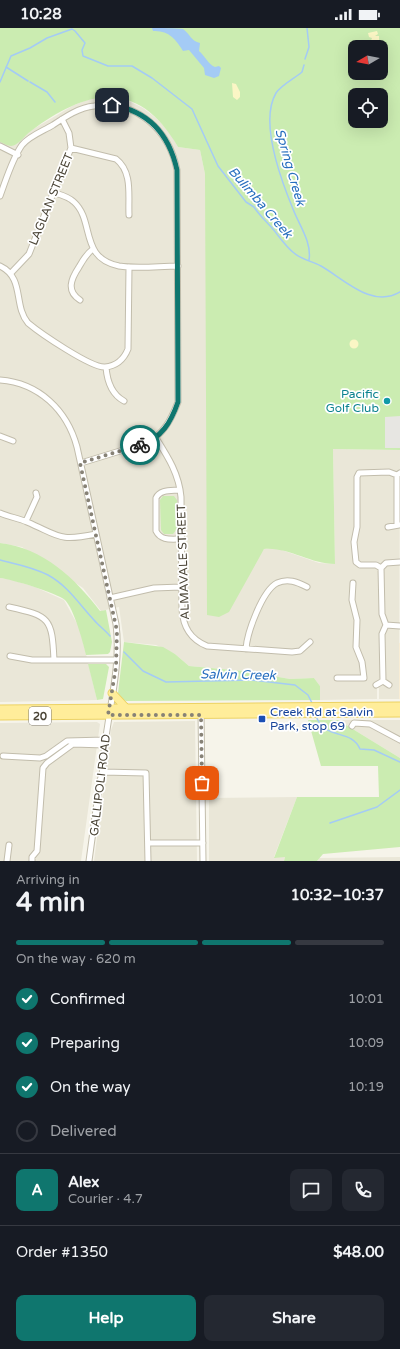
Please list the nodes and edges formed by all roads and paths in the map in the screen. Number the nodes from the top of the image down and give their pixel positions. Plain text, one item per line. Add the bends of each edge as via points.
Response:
1 (62, 119) junction
2 (0, 146) edge
3 (71, 148) junction
4 (18, 155) junction
5 (55, 193) junction
6 (0, 196) edge
7 (129, 215) dead end
8 (93, 249) junction
9 (0, 266) edge
10 (178, 266) junction
11 (129, 267) junction
12 (11, 273) junction
13 (80, 300) dead end
14 (106, 367) junction
15 (0, 380) edge
16 (124, 401) dead end
17 (0, 436) edge
18 (156, 438) junction
19 (13, 440) dead end
20 (80, 463) junction
21 (398, 474) edge
22 (180, 490) junction
23 (36, 493) dead end
24 (0, 513) edge
25 (26, 521) junction
26 (398, 524) edge
27 (388, 527) dead end
28 (96, 534) junction
29 (181, 539) junction
30 (400, 562) edge
31 (381, 568) junction
32 (353, 583) dead end
33 (181, 587) junction
34 (306, 587) dead end
35 (110, 598) junction
36 (9, 607) dead end
37 (386, 625) junction
38 (400, 626) edge
39 (310, 642) dead end
40 (246, 649) junction
41 (10, 656) dead end
42 (54, 660) junction
43 (116, 660) junction
44 (337, 678) dead end
45 (383, 681) junction
46 (376, 685) dead end
47 (389, 685) dead end
48 (112, 693) junction
49 (400, 706) edge
50 (126, 708) junction
51 (0, 710) edge
52 (320, 710) junction
53 (201, 711) junction
54 (109, 712) junction
55 (400, 713) edge
56 (0, 716) edge
57 (352, 726) dead end
58 (400, 740) edge
59 (73, 742) junction
60 (105, 742) junction
61 (3, 756) dead end
62 (103, 772) junction
63 (148, 843) junction
64 (203, 843) junction
65 (9, 845) dead end
66 (7, 861) edge
67 (32, 861) edge
68 (89, 861) edge
69 (148, 861) edge
70 (203, 861) edge

1 - 3 street, LAGLAN STREET via 69,133
1 - 4 street via 28,140 22,145
1 - 10 street via 90,106 112,105 133,110 155,125 163,135 175,157 177,170
2 - 4 street
3 - 5 street, LAGLAN STREET
3 - 7 street via 116,159 121,164 128,177
4 - 6 street
5 - 8 street via 68,197 79,207
5 - 12 street, LAGLAN STREET via 29,254
8 - 11 street via 118,266
8 - 13 street via 71,280 71,291 74,297
9 - 12 street
10 - 11 street
10 - 18 street via 178,402 166,428
11 - 14 street via 128,349 121,360
12 - 14 street via 17,284 23,317 28,323 92,364
14 - 16 street via 112,390
15 - 20 street, GALLIPOLI ROAD via 29,387 53,403 71,430
17 - 19 street
18 - 20 street
18 - 22 street, ALMAVALE STREET via 174,468
20 - 28 street, GALLIPOLI ROAD
21 - 26 street
21 - 31 street via 363,472 357,477 357,527 354,542 356,562
22 - 29 street, ALMAVALE STREET
22 - 29 street via 158,494 156,531 163,539
23 - 25 street via 37,497
24 - 25 street
25 - 28 street via 62,538
26 - 27 street
28 - 35 street, GALLIPOLI ROAD
29 - 33 street, ALMAVALE STREET
30 - 31 street via 386,563
31 - 37 street via 382,614
32 - 44 street via 352,600 357,620 356,647 362,662 364,678
33 - 35 street via 154,588
33 - 40 street, ALMAVALE STREET via 182,619 190,635 197,642 207,646
34 - 40 street via 288,580 271,588 251,625
35 - 43 street, GALLIPOLI ROAD via 117,631
36 - 42 street via 34,612 46,620 53,634
37 - 38 street
37 - 45 street via 382,634
39 - 40 street, ALMAVALE STREET via 300,651 292,652
41 - 42 street
42 - 43 street
43 - 48 street, GALLIPOLI ROAD
45 - 46 street
45 - 47 street
48 - 50 main road
48 - 54 street, GALLIPOLI ROAD
49 - 52 main road, 20
50 - 53 main road, 20
50 - 54 main road, 20
51 - 54 main road, 20
52 - 53 main road, 20
52 - 55 main road, 20
53 - 54 main road, 20
53 - 64 street
54 - 56 main road, 20
54 - 60 street, GALLIPOLI ROAD
57 - 58 street via 354,723 366,723
59 - 60 street
59 - 61 street via 63,743 40,758
59 - 67 street via 43,768 37,851 32,856
60 - 62 street, GALLIPOLI ROAD
62 - 63 street via 146,773
62 - 68 street, GALLIPOLI ROAD
63 - 64 street
63 - 69 street
64 - 70 street
65 - 66 street

